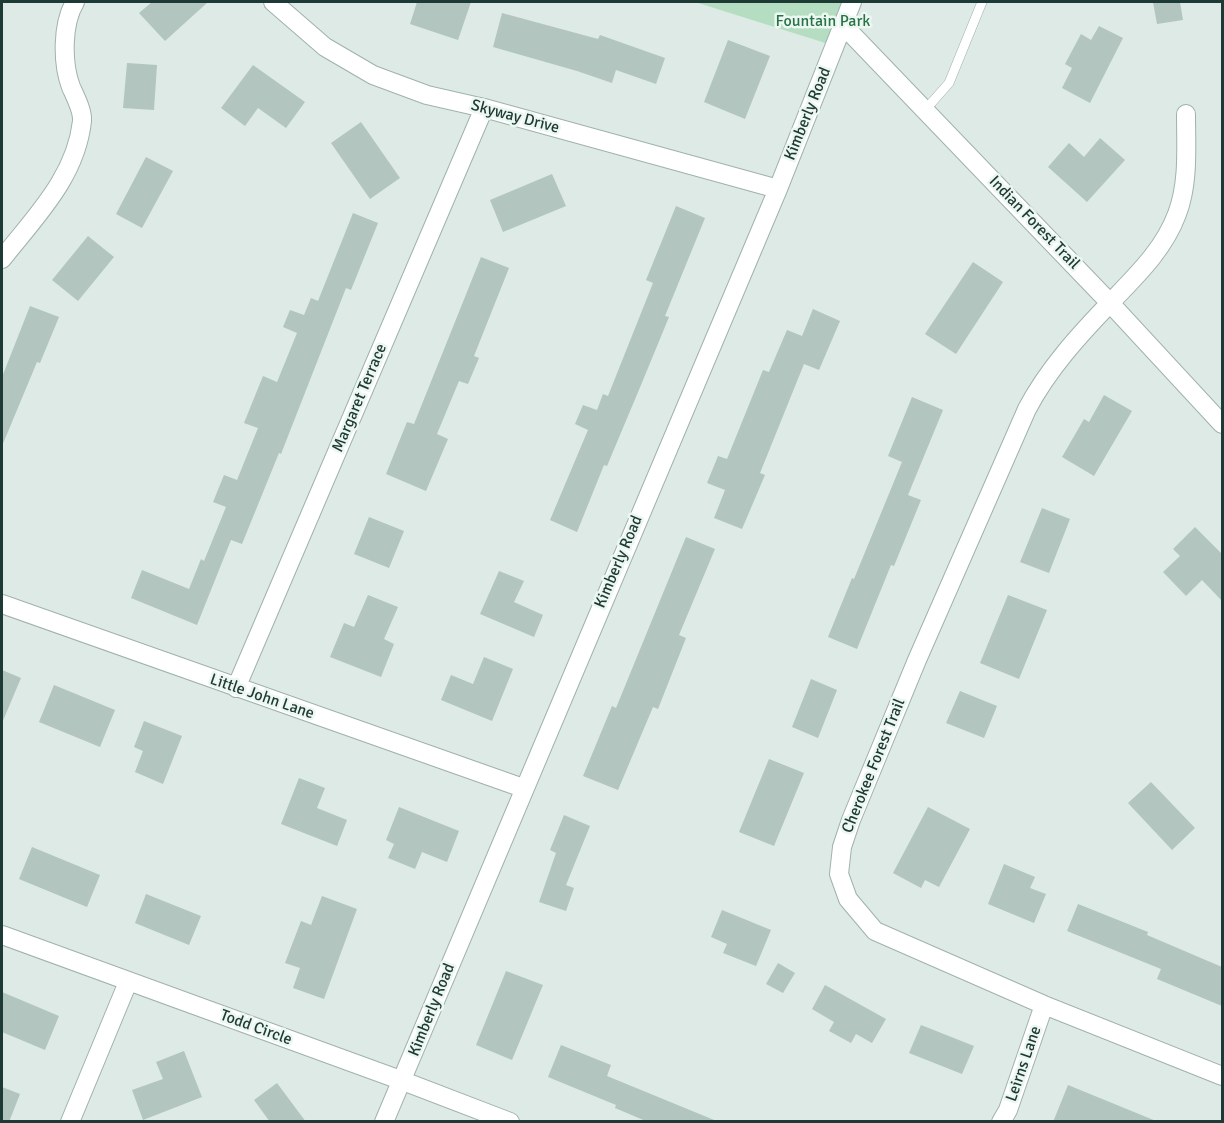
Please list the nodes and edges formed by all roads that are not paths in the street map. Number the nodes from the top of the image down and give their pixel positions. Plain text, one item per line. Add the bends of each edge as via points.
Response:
1 (75, 2) edge
2 (273, 2) edge
3 (852, 2) edge
4 (982, 2) edge
5 (843, 24) junction
6 (484, 108) junction
7 (926, 109) junction
8 (1186, 114) dead end
9 (778, 189) junction
10 (2, 259) edge
11 (1110, 303) junction
12 (1222, 424) edge
13 (2, 604) edge
14 (236, 688) junction
15 (523, 788) junction
16 (2, 935) edge
17 (128, 982) junction
18 (1044, 1005) junction
19 (1222, 1076) edge
20 (403, 1081) junction
21 (70, 1122) edge
22 (384, 1122) edge
23 (510, 1122) edge
24 (1001, 1122) edge

1 - 10 street via 64,46 69,81 83,119 74,159 54,193
2 - 6 street, Skyway Drive via 325,46 374,75 427,95
3 - 5 street, Kimberly Road
4 - 7 lane via 949,83
5 - 7 street, Indian Forest Trail
5 - 9 street, Kimberly Road
6 - 9 street, Skyway Drive
6 - 14 street, Margaret Terrace
7 - 11 street, Indian Forest Trail
8 - 11 street, Cherokee Forest Trail via 1185,171 1178,212 1158,250
9 - 15 street, Kimberly Road
11 - 12 street, Indian Forest Trail
11 - 18 street, Cherokee Forest Trail via 1038,388 1027,409 851,820 839,874 848,898 874,931
13 - 14 street, Little John Lane
14 - 15 street, Little John Lane
15 - 20 street, Kimberly Road
16 - 17 street, Todd Circle
17 - 20 street, Todd Circle
17 - 21 street
18 - 19 street, Cherokee Forest Trail
18 - 24 street, Leirns Lane
20 - 22 street, Kimberly Road
20 - 23 street, Todd Circle

